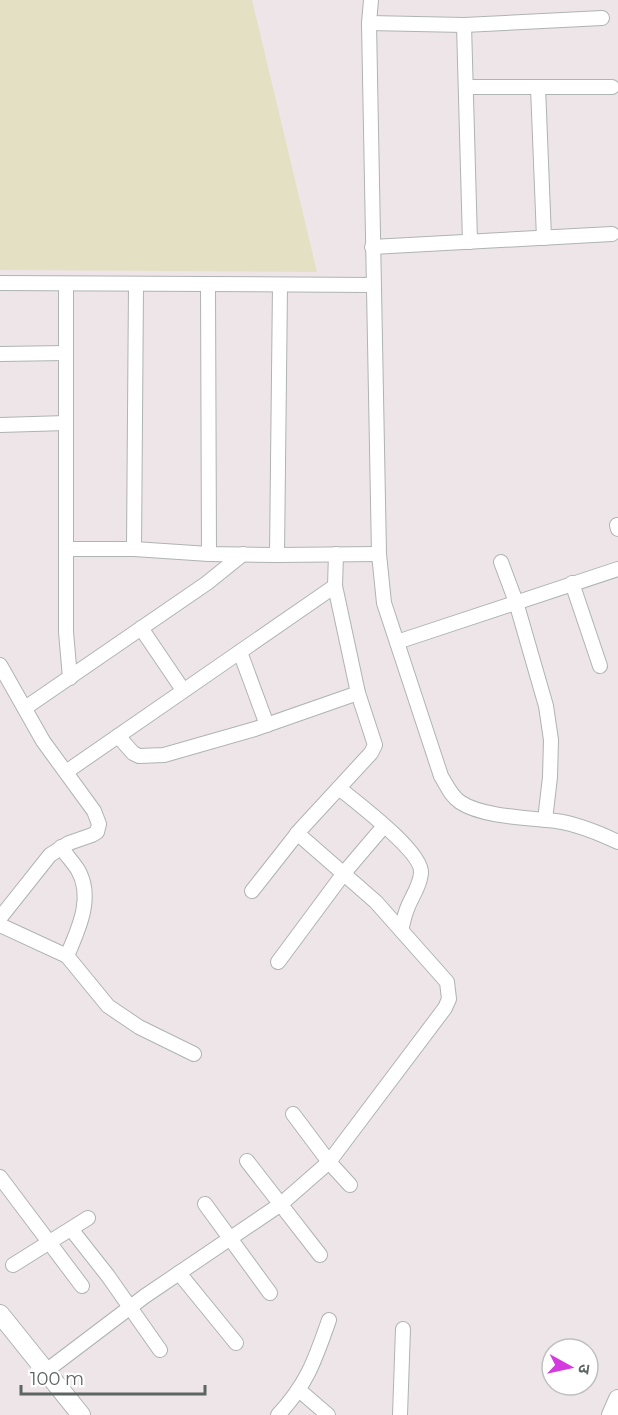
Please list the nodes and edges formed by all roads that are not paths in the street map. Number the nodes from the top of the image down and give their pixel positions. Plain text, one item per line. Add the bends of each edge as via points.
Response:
1 (371, 0) edge
2 (602, 18) dead end
3 (369, 23) junction
4 (464, 25) junction
5 (467, 87) junction
6 (538, 87) junction
7 (612, 87) dead end
8 (612, 234) dead end
9 (544, 238) junction
10 (470, 242) junction
11 (372, 247) junction
12 (0, 283) edge
13 (66, 284) junction
14 (136, 284) junction
15 (208, 285) junction
16 (280, 285) junction
17 (373, 285) junction
18 (66, 353) junction
19 (0, 354) edge
20 (66, 423) junction
21 (0, 425) edge
22 (66, 549) junction
23 (134, 549) junction
24 (209, 554) junction
25 (243, 554) junction
26 (336, 554) junction
27 (379, 554) junction
28 (277, 555) junction
29 (501, 562) dead end
30 (618, 569) edge
31 (572, 583) junction
32 (335, 586) junction
33 (516, 602) junction
34 (141, 628) junction
35 (397, 642) junction
36 (240, 652) junction
37 (0, 665) edge
38 (600, 666) dead end
39 (70, 678) junction
40 (183, 690) junction
41 (358, 693) junction
42 (25, 708) junction
43 (267, 725) junction
44 (117, 736) junction
45 (66, 771) junction
46 (339, 788) junction
47 (545, 820) junction
48 (384, 826) junction
49 (297, 833) junction
50 (618, 842) edge
51 (61, 847) junction
52 (344, 873) junction
53 (252, 891) dead end
54 (0, 918) edge
55 (0, 925) edge
56 (401, 930) junction
57 (67, 956) junction
58 (278, 962) dead end
59 (194, 1053) dead end
60 (292, 1114) dead end
61 (247, 1161) dead end
62 (329, 1162) junction
63 (0, 1178) edge
64 (350, 1185) dead end
65 (205, 1204) dead end
66 (281, 1204) junction
67 (88, 1218) dead end
68 (71, 1229) junction
69 (230, 1238) junction
70 (48, 1243) junction
71 (320, 1255) dead end
72 (13, 1265) dead end
73 (179, 1273) junction
74 (82, 1286) dead end
75 (270, 1293) dead end
76 (130, 1309) junction
77 (0, 1314) edge
78 (329, 1320) dead end
79 (403, 1329) dead end
80 (236, 1343) dead end
81 (159, 1350) dead end
82 (46, 1371) junction
83 (299, 1390) junction
84 (618, 1399) edge
85 (81, 1415) edge
86 (278, 1415) edge
87 (328, 1415) edge
88 (400, 1415) edge
89 (611, 1415) edge

1 - 3 street
2 - 4 street
3 - 4 street
3 - 11 street
4 - 5 street
5 - 6 street
5 - 10 street
6 - 7 street
6 - 9 street
8 - 9 street
9 - 10 street
10 - 11 street
11 - 17 street
12 - 13 street
13 - 14 street
13 - 18 street
14 - 15 street
14 - 23 street
15 - 16 street
15 - 24 street
16 - 17 street
16 - 28 street
17 - 27 street
18 - 19 street
18 - 20 street
20 - 21 street
20 - 22 street
22 - 23 street
22 - 39 street
23 - 24 street
24 - 25 street
25 - 28 street
25 - 34 street
26 - 27 street
26 - 28 street
26 - 32 street
27 - 35 street via 384,603
29 - 33 street
30 - 31 street
31 - 33 street
31 - 38 street
32 - 36 street
32 - 41 street
33 - 35 street
33 - 47 street via 546,706 551,740
34 - 39 street
34 - 40 street
35 - 47 street via 441,776 451,794 479,810
36 - 40 street
36 - 43 street
37 - 42 street
39 - 42 street
40 - 44 street
41 - 43 street
41 - 46 street via 375,745
42 - 45 street
43 - 44 street via 154,756 133,753
44 - 45 street
45 - 51 street via 99,824 92,836
46 - 48 street
46 - 49 street
47 - 50 street
48 - 52 street
48 - 56 street via 408,847 422,868
49 - 52 street
49 - 53 street
51 - 54 street via 50,855
51 - 57 street via 79,872 85,905
52 - 56 street
52 - 58 street
55 - 57 street
56 - 62 street via 447,982 449,999
57 - 59 street via 108,1005 139,1027
60 - 62 street
61 - 66 street
62 - 64 street
62 - 66 street
63 - 70 street
65 - 69 street
66 - 69 street
66 - 71 street
67 - 68 street
68 - 70 street
68 - 76 street
69 - 73 street
69 - 75 street
70 - 72 street
70 - 74 street
73 - 76 street
73 - 80 street
76 - 81 street
76 - 82 street
77 - 82 main road
78 - 83 street via 314,1364
79 - 88 street
82 - 85 main road
83 - 86 street
83 - 87 street
84 - 89 main road

